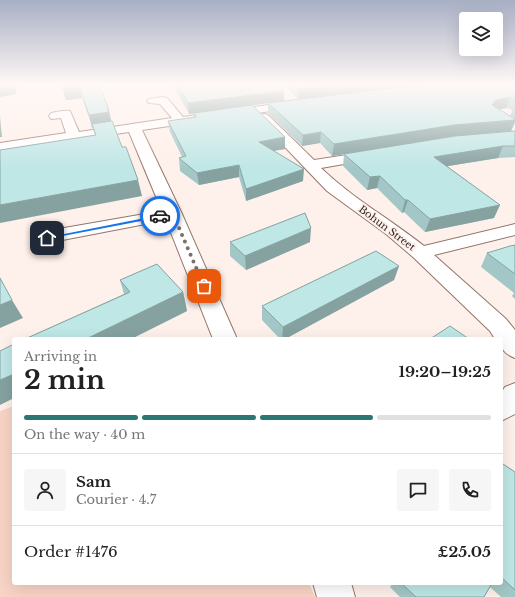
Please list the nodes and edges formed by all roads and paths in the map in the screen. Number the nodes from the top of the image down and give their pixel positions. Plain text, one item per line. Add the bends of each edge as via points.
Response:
1 (173, 113) edge
2 (238, 113) edge
3 (259, 113) edge
4 (55, 116) dead end
5 (180, 122) junction
6 (134, 128) junction
7 (74, 137) junction
8 (0, 148) edge
9 (388, 152) edge
10 (310, 165) junction
11 (173, 214) junction
12 (515, 229) edge
13 (47, 238) dead end
14 (420, 253) junction
15 (224, 337) edge
16 (515, 348) edge
17 (515, 395) edge
18 (503, 407) edge
19 (333, 585) edge
20 (336, 597) edge

1 - 5 street
2 - 5 street
3 - 10 street, Bohun Street
4 - 7 street via 66,114
5 - 6 street
6 - 7 street
6 - 11 street
7 - 8 street
9 - 10 street
10 - 14 street, Bohun Street via 333,188
11 - 13 street
11 - 15 street
12 - 14 street
14 - 16 street, Bohun Street via 498,325
17 - 18 street via 514,399
19 - 20 street

